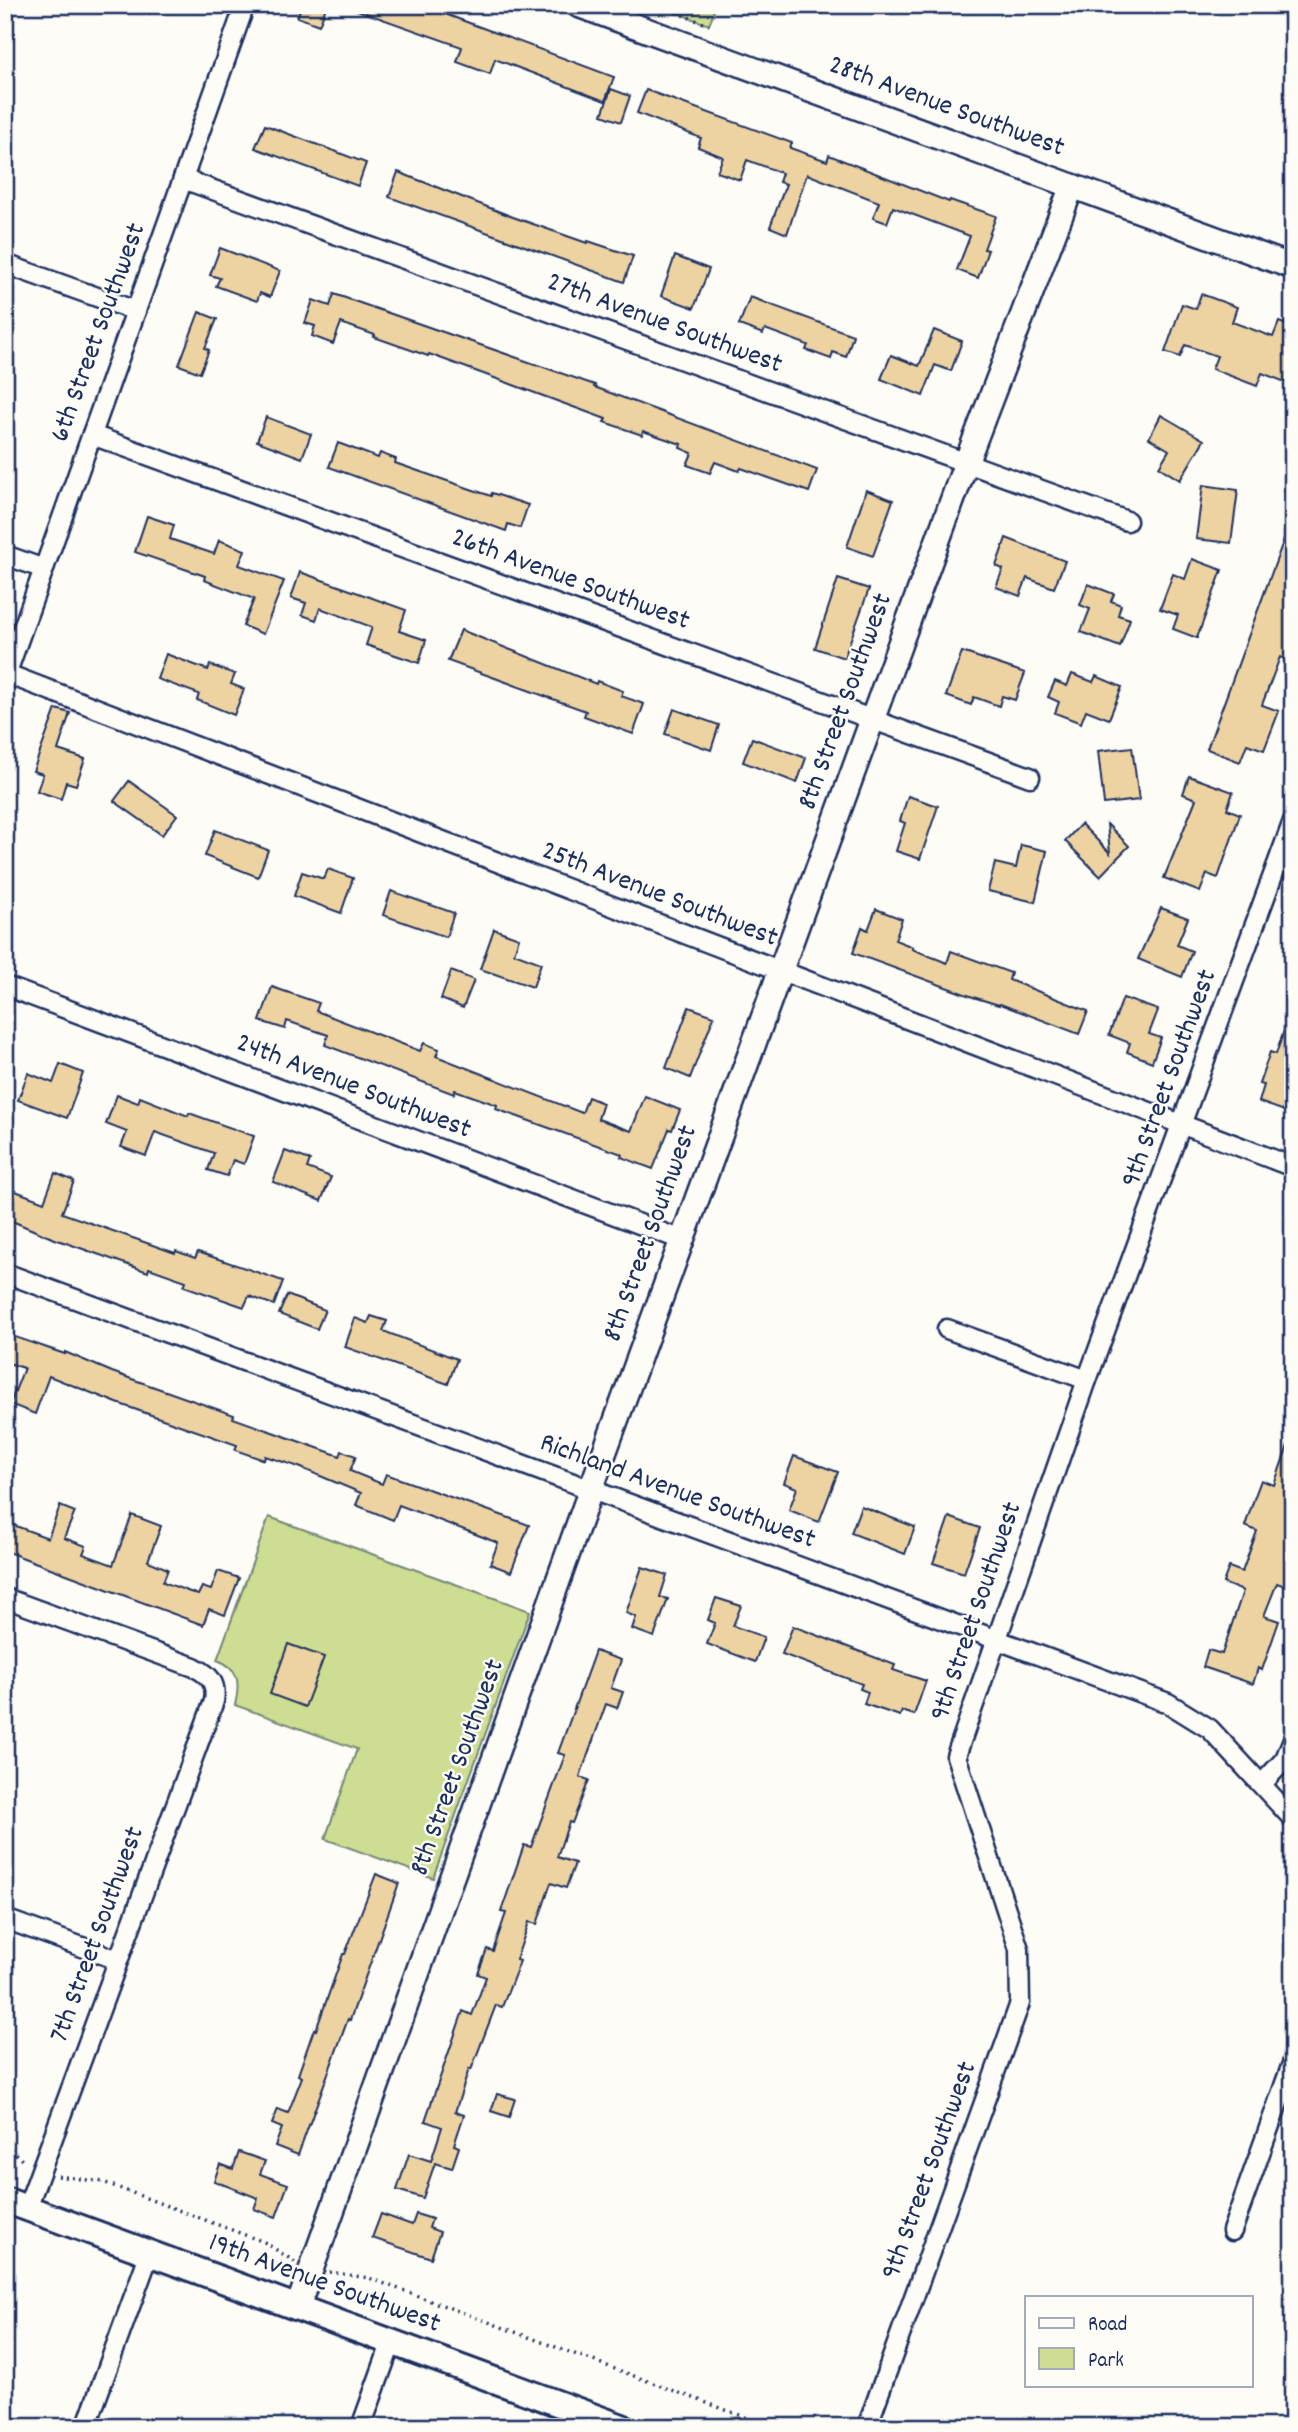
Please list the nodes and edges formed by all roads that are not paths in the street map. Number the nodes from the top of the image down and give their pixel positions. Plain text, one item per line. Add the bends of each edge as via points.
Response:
1 (245, 5) edge
2 (578, 5) edge
3 (183, 179) junction
4 (1072, 186) junction
5 (5, 264) edge
6 (1293, 267) edge
7 (136, 311) junction
8 (92, 435) junction
9 (966, 463) junction
10 (1127, 521) dead end
11 (5, 555) edge
12 (44, 569) junction
13 (6, 676) edge
14 (872, 720) junction
15 (1030, 777) dead end
16 (1293, 821) edge
17 (780, 970) junction
18 (5, 986) edge
19 (1182, 1124) junction
20 (1293, 1167) edge
21 (682, 1240) junction
22 (5, 1273) edge
23 (947, 1329) dead end
24 (1087, 1380) junction
25 (591, 1489) junction
26 (5, 1598) edge
27 (997, 1639) junction
28 (1293, 1739) edge
29 (1262, 1784) junction
30 (1293, 1819) edge
31 (5, 1919) edge
32 (118, 1960) junction
33 (1293, 2061) edge
34 (16, 2204) edge
35 (1232, 2231) dead end
36 (150, 2252) junction
37 (298, 2306) junction
38 (392, 2341) junction
39 (86, 2427) edge
40 (360, 2427) edge
41 (622, 2427) edge
42 (867, 2427) edge

1 - 3 street, 6th Street Southwest
2 - 4 street, 28th Avenue Southwest
3 - 7 street, 6th Street Southwest
3 - 9 street, 27th Avenue Southwest
4 - 6 street, 28th Avenue Southwest
4 - 9 street, 8th Street Southwest
5 - 7 street
7 - 8 street, 6th Street Southwest
8 - 12 street, 6th Street Southwest
8 - 14 street, 26th Avenue Southwest
9 - 10 street, 27th Avenue Southwest
9 - 14 street, 8th Street Southwest
11 - 12 street
12 - 13 street, 6th Street Southwest
13 - 17 street, 25th Avenue Southwest
14 - 15 street, 26th Avenue Southwest
14 - 17 street, 8th Street Southwest
16 - 19 street, 9th Street Southwest
17 - 19 street, 25th Avenue Southwest
17 - 21 street, 8th Street Southwest
18 - 21 street, 24th Avenue Southwest
19 - 20 street, 25th Avenue Southwest
19 - 24 street, 9th Street Southwest
21 - 25 street, 8th Street Southwest
22 - 25 street, Richland Avenue Southwest
23 - 24 street
24 - 27 street, 9th Street Southwest
25 - 27 street, Richland Avenue Southwest
25 - 37 street, 8th Street Southwest
26 - 32 street, 7th Street Southwest via 194,1667 213,1679 214,1701
27 - 29 street, Richland Avenue Southwest via 1168,1703 1210,1729
27 - 42 street, 9th Street Southwest via 956,1756 1019,1949 1020,2003
28 - 29 street via 1285,1759
29 - 30 street, Richland Avenue Southwest
31 - 32 street
32 - 34 street, 7th Street Southwest
33 - 35 street
34 - 36 main road, 19th Avenue Southwest
36 - 37 main road, 19th Avenue Southwest
36 - 39 street
37 - 38 main road, 19th Avenue Southwest
38 - 40 street
38 - 41 main road, 19th Avenue Southwest

